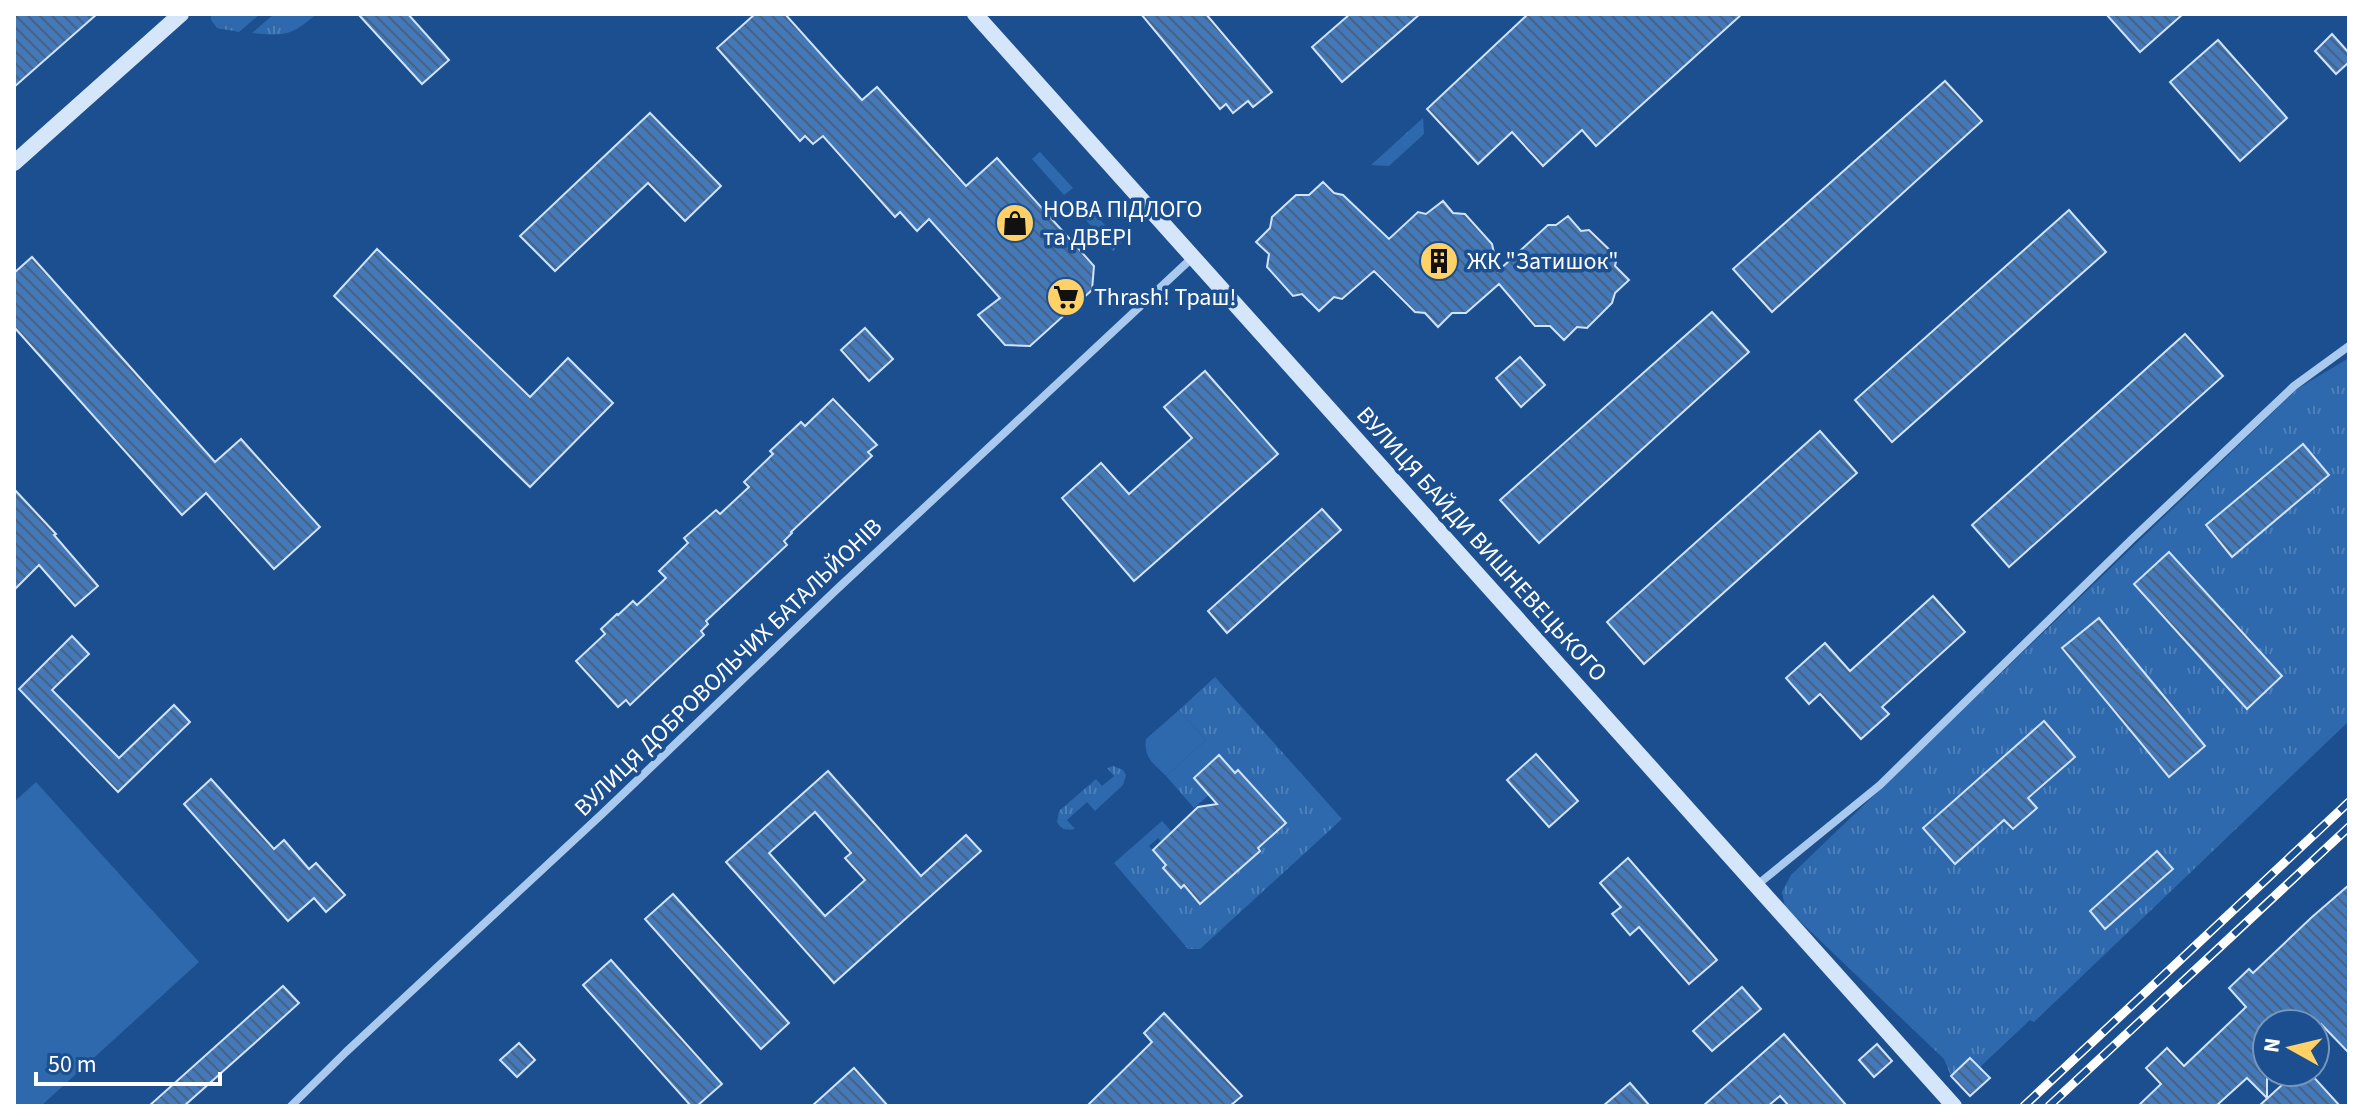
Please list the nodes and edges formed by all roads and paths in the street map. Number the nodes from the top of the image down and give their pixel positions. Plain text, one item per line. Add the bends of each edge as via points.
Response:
1 (181, 14) edge
2 (975, 14) edge
3 (14, 163) edge
4 (1193, 257) junction
5 (2349, 346) edge
6 (1756, 885) junction
7 (291, 1106) edge
8 (1954, 1106) edge

1 - 3 street
2 - 4 street, ВУЛИЦЯ БАЙДИ ВИШНЕВЕЦЬКОГО
4 - 6 street, ВУЛИЦЯ БАЙДИ ВИШНЕВЕЦЬКОГО
4 - 7 street, ВУЛИЦЯ ДОБРОВОЛЬЧИХ БАТАЛЬЙОНІВ
5 - 6 street via 2294,386 1880,785
6 - 8 street, ВУЛИЦЯ БАЙДИ ВИШНЕВЕЦЬКОГО

